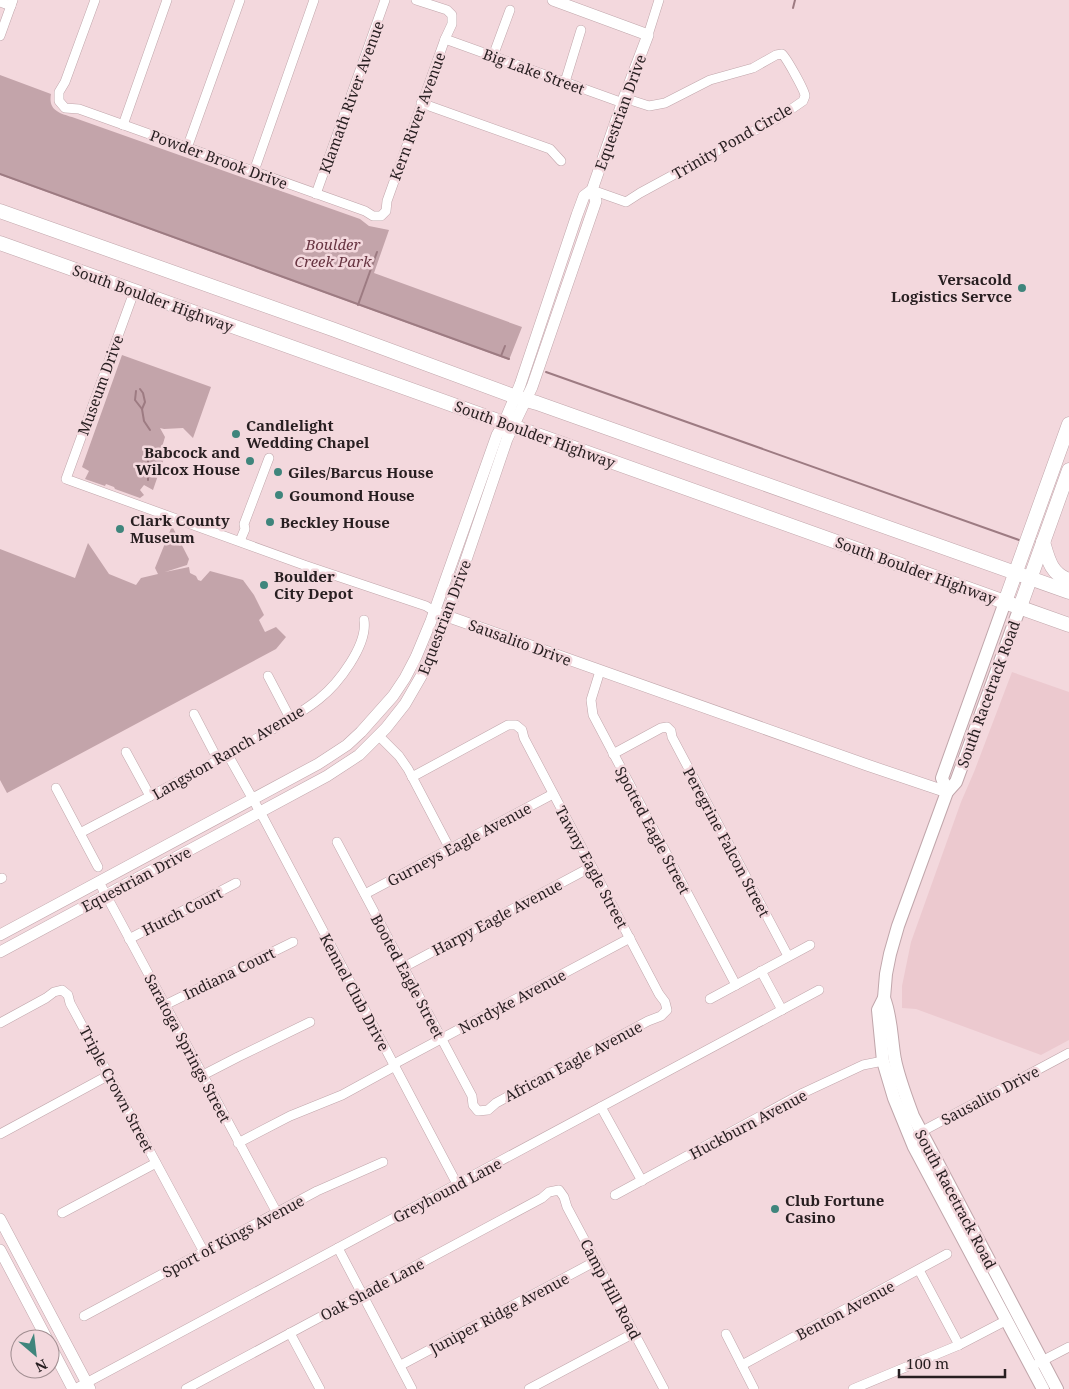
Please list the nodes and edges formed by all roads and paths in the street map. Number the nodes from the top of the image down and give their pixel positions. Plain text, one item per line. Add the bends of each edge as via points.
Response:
1 (95, 0) edge
2 (167, 0) edge
3 (240, 0) edge
4 (314, 0) edge
5 (385, 0) edge
6 (416, 0) edge
7 (553, 0) edge
8 (659, 0) edge
9 (0, 2) edge
10 (12, 3) edge
11 (510, 10) dead end
12 (581, 30) dead end
13 (648, 35) junction
14 (0, 36) edge
15 (445, 39) junction
16 (493, 56) junction
17 (565, 82) junction
18 (623, 101) junction
19 (421, 103) junction
20 (123, 125) junction
21 (187, 148) junction
22 (561, 161) dead end
23 (254, 171) junction
24 (592, 190) junction
25 (316, 194) junction
26 (0, 211) edge
27 (381, 216) joint
28 (0, 243) edge
29 (134, 292) junction
30 (521, 398) junction
31 (1069, 424) edge
32 (509, 425) junction
33 (269, 458) dead end
34 (1069, 470) edge
35 (66, 479) joint
36 (238, 540) junction
37 (1043, 542) junction
38 (1015, 573) junction
39 (1030, 578) junction
40 (1069, 580) edge
41 (1069, 592) edge
42 (1005, 602) junction
43 (1020, 607) junction
44 (434, 611) junction
45 (447, 616) junction
46 (364, 620) dead end
47 (1069, 625) edge
48 (600, 671) junction
49 (268, 676) dead end
50 (194, 714) dead end
51 (290, 718) junction
52 (379, 736) junction
53 (126, 752) dead end
54 (613, 754) junction
55 (228, 755) junction
56 (218, 760) junction
57 (412, 777) junction
58 (56, 788) dead end
59 (946, 792) junction
60 (553, 794) junction
61 (150, 796) junction
62 (253, 799) junction
63 (260, 812) junction
64 (80, 833) junction
65 (337, 842) dead end
66 (450, 849) junction
67 (98, 867) dead end
68 (591, 867) junction
69 (99, 882) junction
70 (236, 883) dead end
71 (365, 894) junction
72 (106, 895) junction
73 (0, 935) edge
74 (630, 938) junction
75 (129, 939) junction
76 (293, 942) dead end
77 (810, 944) dead end
78 (0, 952) edge
79 (788, 956) junction
80 (404, 967) junction
81 (761, 971) junction
82 (736, 985) junction
83 (818, 990) dead end
84 (710, 998) dead end
85 (884, 998) junction
86 (165, 1005) junction
87 (667, 1010) joint
88 (782, 1010) junction
89 (310, 1022) dead end
90 (0, 1023) edge
91 (441, 1039) junction
92 (1069, 1053) edge
93 (883, 1061) junction
94 (394, 1065) junction
95 (109, 1075) junction
96 (203, 1076) junction
97 (601, 1107) junction
98 (478, 1111) joint
99 (0, 1134) edge
100 (915, 1135) junction
101 (238, 1143) junction
102 (383, 1162) dead end
103 (156, 1163) junction
104 (642, 1181) junction
105 (457, 1184) junction
106 (559, 1190) joint
107 (615, 1195) dead end
108 (62, 1213) dead end
109 (277, 1213) junction
110 (0, 1219) edge
111 (338, 1248) junction
112 (0, 1250) edge
113 (977, 1251) junction
114 (204, 1252) junction
115 (947, 1254) dead end
116 (596, 1261) junction
117 (919, 1270) junction
118 (363, 1293) junction
119 (84, 1316) dead end
120 (1007, 1320) junction
121 (42, 1329) edge
122 (290, 1333) junction
123 (634, 1333) junction
124 (726, 1334) dead end
125 (959, 1345) junction
126 (1069, 1347) edge
127 (60, 1363) edge
128 (1037, 1363) junction
129 (401, 1365) junction
130 (742, 1366) junction
131 (88, 1386) edge
132 (74, 1389) edge
133 (186, 1389) edge
134 (320, 1389) edge
135 (412, 1389) edge
136 (529, 1389) edge
137 (664, 1389) edge
138 (754, 1389) edge
139 (853, 1389) edge
140 (1043, 1389) edge
141 (1057, 1389) edge

1 - 20 street, Powder Brook Drive via 59,92 59,101 65,108 79,109
2 - 20 street
3 - 21 street
4 - 23 street
5 - 25 street, Klamath River Avenue
6 - 15 street, Kern River Avenue via 447,10 452,15 452,24
7 - 13 street
8 - 13 street
9 - 10 street
10 - 14 street
11 - 16 street
12 - 17 street
13 - 18 street, Equestrian Drive
15 - 16 street, Big Lake Street
15 - 19 street, Kern River Avenue
16 - 17 street, Big Lake Street
17 - 18 street, Big Lake Street
18 - 24 street, Equestrian Drive
18 - 24 street, Trinity Pond Circle via 656,106 710,80 753,68 782,54 805,96 780,117 626,202
19 - 22 street via 550,149
19 - 27 street, Kern River Avenue via 386,201 386,210
20 - 21 street, Powder Brook Drive
21 - 23 street, Powder Brook Drive
23 - 25 street, Powder Brook Drive
24 - 30 street, Equestrian Drive via 596,201
25 - 27 street, Powder Brook Drive via 373,216
26 - 30 main road, South Boulder Highway
28 - 29 main road, South Boulder Highway
29 - 32 main road, South Boulder Highway
29 - 35 street, Museum Drive
30 - 32 street, Equestrian Drive
30 - 38 main road, South Boulder Highway
31 - 38 main road, South Racetrack Road
32 - 42 main road, South Boulder Highway
32 - 44 street, Equestrian Drive via 497,435
32 - 45 street, Equestrian Drive
33 - 36 street via 244,524 245,529
34 - 37 main road, South Racetrack Road
35 - 36 street, Sausalito Drive
36 - 44 street, Sausalito Drive
37 - 39 main road, South Racetrack Road
37 - 40 main road via 1055,573
38 - 39 main road, South Boulder Highway
38 - 42 main road, South Racetrack Road
39 - 41 main road, South Boulder Highway
39 - 43 main road, South Racetrack Road
42 - 43 main road, South Boulder Highway
42 - 59 main road, South Racetrack Road via 942,778
43 - 47 main road, South Boulder Highway
43 - 59 main road, South Racetrack Road via 956,782
44 - 45 street, Sausalito Drive
44 - 62 street, Equestrian Drive via 405,678 374,719 335,754
45 - 48 street, Sausalito Drive
45 - 52 street, Equestrian Drive via 416,686
46 - 51 street, Langston Ranch Avenue via 361,643 346,669 319,699
48 - 54 street, Spotted Eagle Street via 592,692 591,708
48 - 59 street, Sausalito Drive
49 - 51 street
50 - 56 street
51 - 55 street, Langston Ranch Avenue
52 - 57 street via 399,756
52 - 63 street, Equestrian Drive via 335,772
53 - 61 street
54 - 79 street, Peregrine Falcon Street via 661,728 667,727 671,731
54 - 82 street, Spotted Eagle Street
55 - 56 street, Langston Ranch Avenue
55 - 62 street, Kennel Club Drive
56 - 61 street, Langston Ranch Avenue
57 - 60 street, Tawny Eagle Street via 508,725 516,725 522,730
57 - 66 street
58 - 64 street
59 - 85 main road, South Racetrack Road via 898,926 886,974
60 - 66 street, Gurneys Eagle Avenue
60 - 68 street, Tawny Eagle Street
61 - 64 street, Langston Ranch Avenue
62 - 63 street, Kennel Club Drive
62 - 69 street, Equestrian Drive
63 - 72 street, Equestrian Drive
63 - 94 street, Kennel Club Drive
64 - 67 street
65 - 71 street, Booted Eagle Street
66 - 71 street, Gurneys Eagle Avenue
68 - 74 street, Tawny Eagle Street
68 - 80 street, Harpy Eagle Avenue
69 - 72 street, Saratoga Springs Street
69 - 73 street, Equestrian Drive
70 - 75 street, Hutch Court
71 - 80 street, Booted Eagle Street
72 - 75 street, Saratoga Springs Street
72 - 78 street, Equestrian Drive
74 - 87 street, Tawny Eagle Street
74 - 91 street, Nordyke Avenue
75 - 86 street, Saratoga Springs Street
76 - 86 street, Indiana Court
77 - 79 street
79 - 81 street
80 - 91 street, Booted Eagle Street
81 - 82 street
81 - 88 street
82 - 84 street
83 - 88 street, Greyhound Lane
85 - 93 main road, South Racetrack Road via 878,1010
85 - 100 main road, South Racetrack Road
86 - 96 street, Saratoga Springs Street
87 - 98 street, African Eagle Avenue via 496,1102 488,1110
88 - 97 street, Greyhound Lane
89 - 96 street
90 - 95 street, Triple Crown Street via 62,990 68,995
91 - 94 street, Nordyke Avenue
91 - 98 street, Booted Eagle Street
92 - 100 street, Sausalito Drive
93 - 100 main road, South Racetrack Road via 894,1098
93 - 104 street, Huckburn Avenue via 863,1065 803,1093
94 - 101 street, Nordyke Avenue via 342,1094
94 - 105 street, Kennel Club Drive
95 - 99 street
95 - 103 street, Triple Crown Street
96 - 101 street, Saratoga Springs Street
97 - 104 street
97 - 105 street, Greyhound Lane
100 - 113 main road, South Racetrack Road
101 - 109 street, Saratoga Springs Street
102 - 109 street, Sport of Kings Avenue
103 - 108 street
103 - 114 street, Triple Crown Street
104 - 107 street, Huckburn Avenue
105 - 111 street, Greyhound Lane
106 - 116 street, Camp Hill Road
106 - 118 street, Oak Shade Lane via 549,1192
109 - 114 street, Sport of Kings Avenue
110 - 131 street
111 - 118 street
111 - 131 street, Greyhound Lane
112 - 121 street
113 - 120 main road, South Racetrack Road
113 - 128 main road, South Racetrack Road
114 - 119 street, Sport of Kings Avenue
115 - 117 street, Benton Avenue
116 - 123 street, Camp Hill Road
116 - 129 street, Juniper Ridge Avenue
117 - 125 street
117 - 130 street, Benton Avenue
118 - 122 street, Oak Shade Lane
118 - 129 street
120 - 125 street
120 - 128 main road, South Racetrack Road
122 - 133 street, Oak Shade Lane
122 - 134 street
123 - 136 street
123 - 137 street, Camp Hill Road
124 - 130 street
125 - 139 street
126 - 128 street
127 - 132 street
128 - 140 main road, South Racetrack Road
128 - 141 main road, South Racetrack Road
129 - 135 street
130 - 138 street
131 - 132 street, Greyhound Lane

